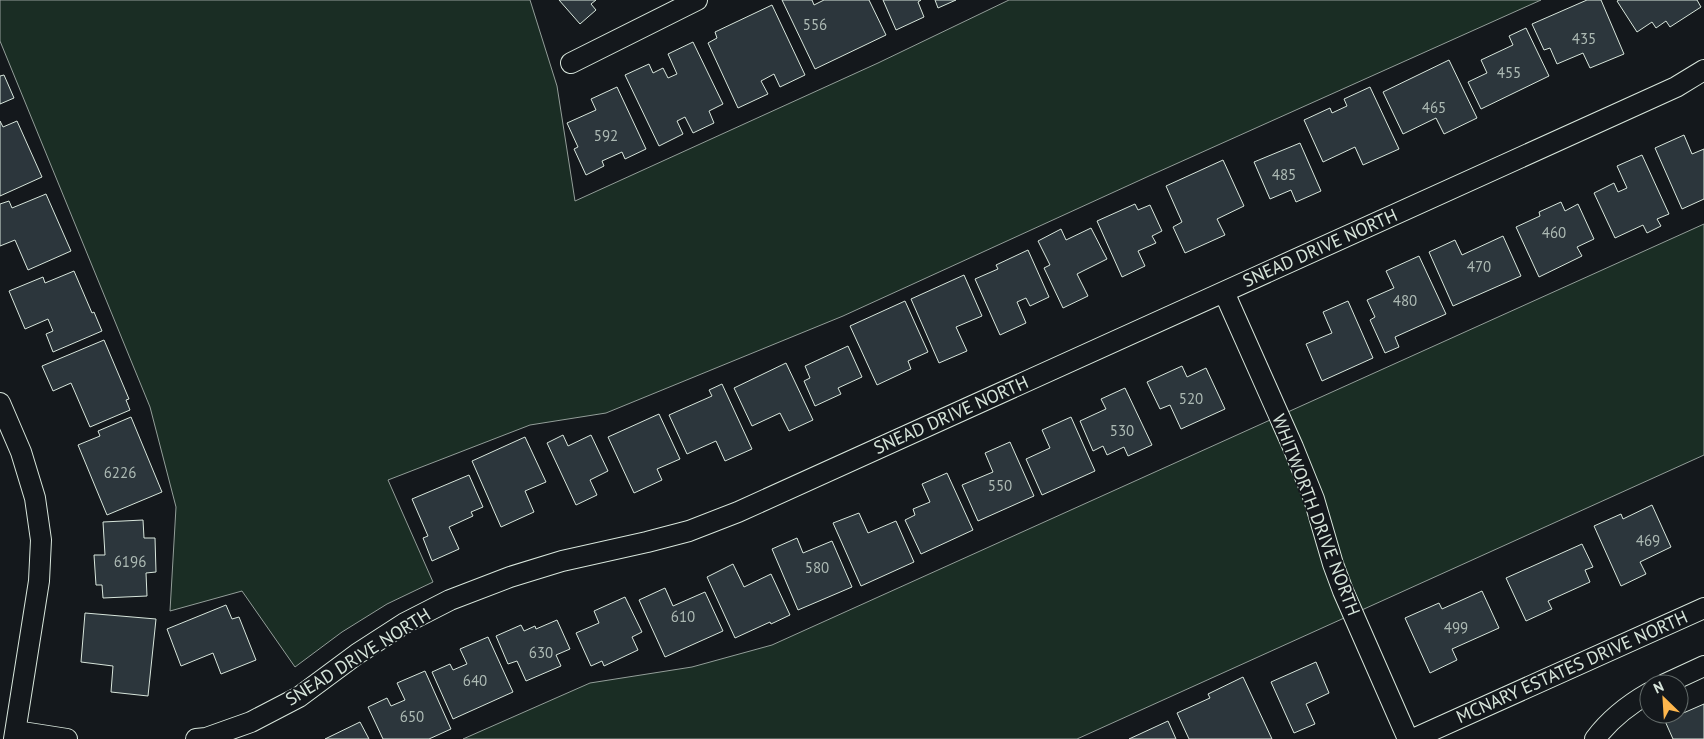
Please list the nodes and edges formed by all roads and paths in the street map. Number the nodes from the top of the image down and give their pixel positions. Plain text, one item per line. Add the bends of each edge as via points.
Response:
1 (696, 0) edge
2 (571, 63) dead end
3 (1704, 70) edge
4 (1224, 292) junction
5 (0, 403) edge
6 (1704, 608) edge
7 (1704, 666) edge
8 (1687, 674) edge
9 (1639, 699) edge
10 (15, 735) edge
11 (67, 739) edge
12 (196, 739) edge
13 (1408, 739) edge
14 (1413, 739) edge
15 (1595, 739) edge

1 - 2 street
3 - 4 street, SNEAD DRIVE NORTH via 1676,87
4 - 12 street, SNEAD DRIVE NORTH via 730,515 689,531 510,576 450,600 405,623 299,697 251,722
4 - 13 street, WHITWORTH DRIVE NORTH via 1294,447 1343,591
5 - 10 street via 21,452 35,498 41,540 39,580
6 - 14 street, MCNARY ESTATES DRIVE NORTH
7 - 8 street
9 - 15 street via 1604,727
10 - 11 street

